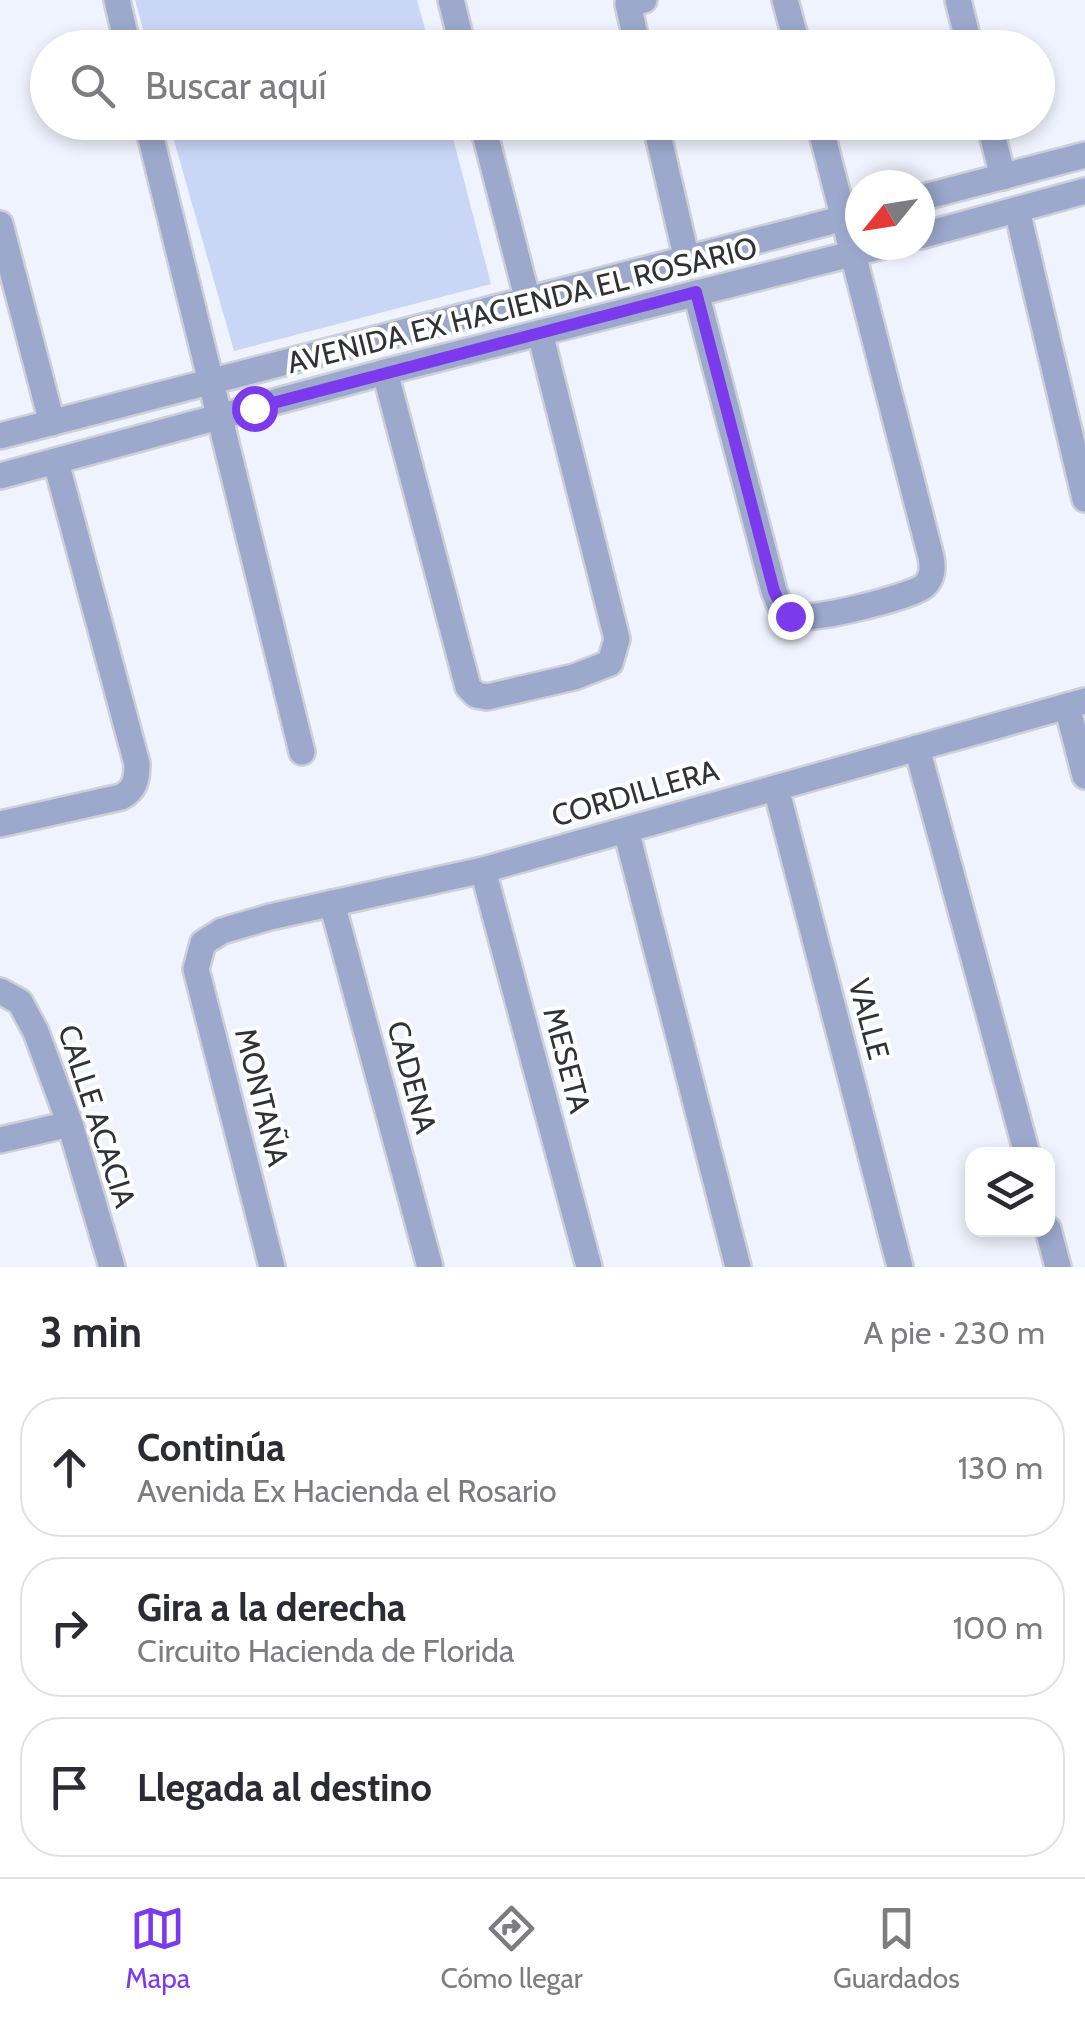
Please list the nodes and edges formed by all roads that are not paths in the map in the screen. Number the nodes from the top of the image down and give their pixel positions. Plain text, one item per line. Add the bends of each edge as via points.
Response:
1 (116, 0) edge
2 (451, 0) edge
3 (644, 0) edge
4 (785, 0) edge
5 (958, 0) edge
6 (124, 30) edge
7 (458, 30) edge
8 (634, 30) edge
9 (793, 30) edge
10 (966, 30) edge
11 (151, 140) edge
12 (487, 140) edge
13 (659, 140) edge
14 (826, 140) edge
15 (994, 140) edge
16 (1085, 155) edge
17 (1003, 177) junction
18 (1085, 191) edge
19 (845, 194) edge
20 (935, 194) edge
21 (1017, 210) junction
22 (845, 218) edge
23 (0, 224) edge
24 (935, 232) edge
25 (845, 256) edge
26 (686, 260) junction
27 (856, 260) edge
28 (696, 292) junction
29 (528, 301) junction
30 (540, 333) junction
31 (385, 372) junction
32 (211, 381) junction
33 (221, 418) junction
34 (52, 423) junction
35 (0, 436) edge
36 (56, 462) junction
37 (0, 476) edge
38 (1085, 499) edge
39 (1076, 703) edge
40 (917, 748) junction
41 (302, 752) dead end
42 (1085, 776) edge
43 (776, 788) junction
44 (0, 824) edge
45 (626, 830) junction
46 (483, 870) junction
47 (332, 903) junction
48 (203, 943) joint
49 (5, 992) edge
50 (70, 1124) junction
51 (0, 1140) edge
52 (1025, 1147) edge
53 (1050, 1237) edge
54 (112, 1267) edge
55 (272, 1267) edge
56 (430, 1267) edge
57 (589, 1267) edge
58 (738, 1267) edge
59 (900, 1267) edge
60 (1058, 1267) edge

1 - 6 street
2 - 7 street
3 - 8 street via 628,4
4 - 9 street
5 - 10 street
11 - 32 street
12 - 29 street
13 - 26 street
14 - 19 street
15 - 17 street
16 - 17 street
17 - 20 street
18 - 21 street
21 - 24 street
21 - 38 street
22 - 26 street, AVENIDA EX HACIENDA EL ROSARIO
23 - 34 street
25 - 28 street, AVENIDA EX HACIENDA EL ROSARIO
26 - 29 street, AVENIDA EX HACIENDA EL ROSARIO
27 - 28 street via 932,566 926,584 903,596 810,618 790,616 774,591
28 - 30 street, AVENIDA EX HACIENDA EL ROSARIO
29 - 32 street, AVENIDA EX HACIENDA EL ROSARIO
30 - 31 street, AVENIDA EX HACIENDA EL ROSARIO
30 - 31 street via 617,639 616,652 600,669 555,682 487,697 468,687
31 - 33 street, AVENIDA EX HACIENDA EL ROSARIO
32 - 33 street
32 - 34 street, AVENIDA EX HACIENDA EL ROSARIO
33 - 36 street, AVENIDA EX HACIENDA EL ROSARIO
33 - 41 street
34 - 35 street, AVENIDA EX HACIENDA EL ROSARIO
36 - 37 street, AVENIDA EX HACIENDA EL ROSARIO
36 - 44 street via 137,778 121,798
39 - 40 street, CORDILLERA
39 - 42 street
40 - 43 street, CORDILLERA
40 - 52 street
43 - 45 street, CORDILLERA
43 - 59 street, VALLE
45 - 46 street, CORDILLERA
45 - 58 street
46 - 47 street, CORDILLERA
46 - 57 street, MESETA
47 - 48 street, CORDILLERA via 222,931
47 - 56 street, CADENA
48 - 55 street, MONTAÑA via 196,969
49 - 50 street, CALLE ACACIA via 32,1023
50 - 51 street
50 - 54 street, CALLE ACACIA
53 - 60 street

